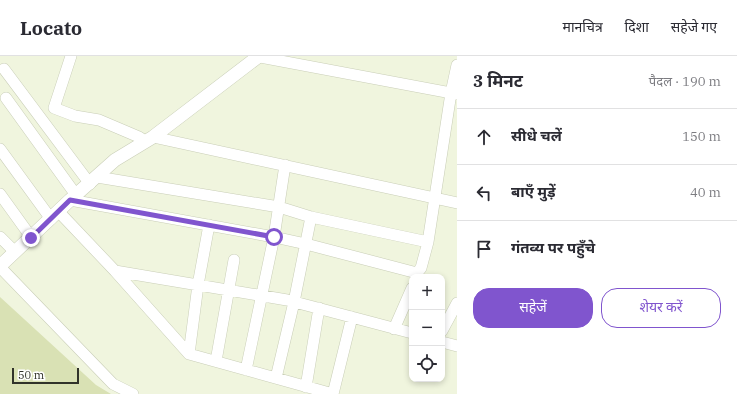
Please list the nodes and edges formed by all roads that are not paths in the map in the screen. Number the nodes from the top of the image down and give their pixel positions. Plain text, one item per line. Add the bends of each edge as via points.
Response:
1 (71, 56) edge
2 (257, 56) edge
3 (457, 65) edge
4 (4, 69) dead end
5 (454, 94) edge
6 (6, 98) dead end
7 (149, 139) junction
8 (0, 149) edge
9 (285, 165) junction
10 (93, 180) junction
11 (0, 194) edge
12 (73, 198) junction
13 (434, 198) junction
14 (457, 203) edge
15 (278, 208) junction
16 (55, 215) junction
17 (311, 217) junction
18 (210, 226) junction
19 (0, 237) edge
20 (274, 237) junction
21 (31, 238) junction
22 (428, 242) junction
23 (306, 244) junction
24 (15, 252) junction
25 (234, 260) dead end
26 (0, 266) edge
27 (116, 271) junction
28 (413, 274) edge
29 (418, 274) edge
30 (198, 285) junction
31 (229, 290) junction
32 (409, 295) edge
33 (262, 296) junction
34 (294, 302) junction
35 (457, 303) edge
36 (319, 308) junction
37 (352, 317) junction
38 (445, 325) edge
39 (394, 329) junction
40 (409, 332) edge
41 (445, 343) edge
42 (457, 346) edge
43 (189, 354) junction
44 (216, 361) junction
45 (246, 370) junction
46 (276, 378) junction
47 (306, 386) junction
48 (133, 394) edge
49 (333, 394) edge

1 - 7 street via 54,108 75,116 100,120
2 - 5 street
2 - 7 street
3 - 5 street
4 - 10 street
5 - 13 street
6 - 12 street
7 - 9 street
7 - 10 street via 115,160
8 - 16 street
9 - 13 street
9 - 15 street
10 - 12 street
10 - 15 street
11 - 21 street
12 - 16 street
12 - 18 street
13 - 14 street
13 - 22 street
15 - 17 street
15 - 20 street
16 - 21 street
16 - 27 street
17 - 22 street
17 - 23 street
18 - 20 street
18 - 30 street
19 - 24 street
20 - 23 street
20 - 33 street
21 - 24 street
22 - 29 street
23 - 28 street
23 - 34 street
24 - 26 street
25 - 31 street
26 - 48 street via 113,384
27 - 30 street
27 - 43 street
30 - 31 street
30 - 43 street
31 - 33 street
31 - 44 street
32 - 39 street
33 - 34 street
33 - 45 street
34 - 36 street
34 - 46 street
35 - 38 street
36 - 37 street
36 - 47 street
37 - 39 street
37 - 49 street
39 - 40 street
41 - 42 street
43 - 44 street
44 - 45 street
45 - 46 street
46 - 47 street
47 - 49 street

